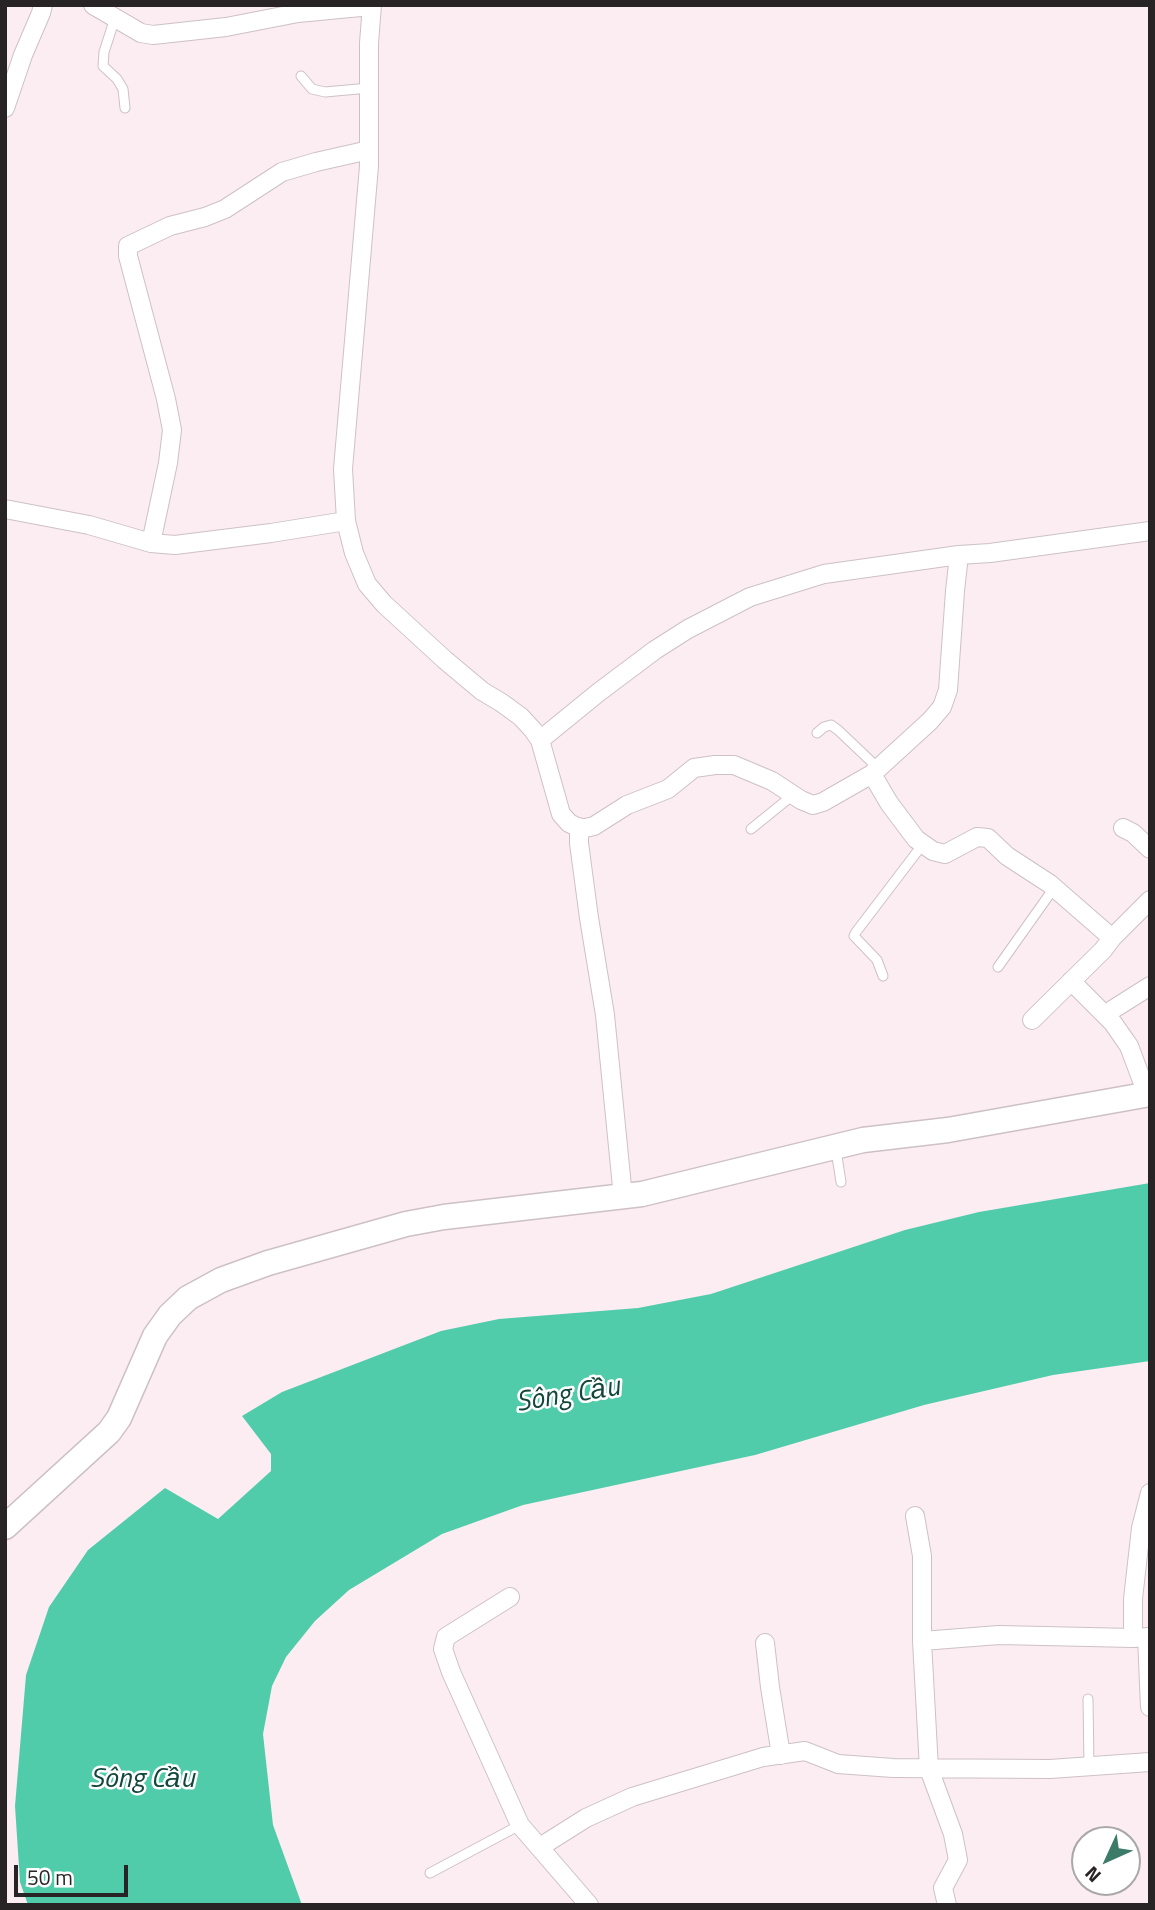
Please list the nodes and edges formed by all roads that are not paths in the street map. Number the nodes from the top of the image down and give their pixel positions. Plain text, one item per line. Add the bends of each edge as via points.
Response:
1 (43, 5) edge
2 (93, 5) edge
3 (372, 6) edge
4 (115, 18) junction
5 (301, 76) dead end
6 (369, 88) junction
7 (5, 108) edge
8 (125, 108) dead end
9 (369, 150) junction
10 (5, 509) edge
11 (346, 521) junction
12 (1150, 531) edge
13 (152, 542) junction
14 (959, 555) junction
15 (817, 733) dead end
16 (537, 736) junction
17 (875, 771) junction
18 (793, 795) junction
19 (579, 827) junction
20 (1123, 828) dead end
21 (751, 829) dead end
22 (923, 844) junction
23 (1150, 849) edge
24 (1054, 888) junction
25 (1150, 900) edge
26 (1112, 938) junction
27 (998, 967) dead end
28 (883, 976) dead end
29 (1071, 981) junction
30 (1150, 986) edge
31 (1112, 1010) dead end
32 (1032, 1020) dead end
33 (1149, 1094) edge
34 (835, 1146) junction
35 (841, 1182) dead end
36 (623, 1197) junction
37 (1150, 1493) edge
38 (915, 1516) dead end
39 (5, 1527) edge
40 (510, 1597) dead end
41 (1143, 1637) edge
42 (922, 1641) junction
43 (765, 1643) dead end
44 (1088, 1699) dead end
45 (1150, 1707) edge
46 (781, 1755) junction
47 (1150, 1762) edge
48 (1089, 1766) junction
49 (929, 1769) junction
50 (520, 1825) junction
51 (540, 1847) junction
52 (430, 1872) dead end
53 (589, 1905) edge
54 (947, 1905) edge

1 - 7 street
2 - 4 street
3 - 4 street via 153,35
3 - 6 street
4 - 8 lane via 103,66 124,89
5 - 6 lane via 312,89 325,92
6 - 9 street
9 - 11 street via 343,469
9 - 13 street via 282,172 225,209 170,226 128,246 172,430
10 - 13 street
11 - 13 street via 175,545
11 - 16 street via 367,584 384,604
12 - 14 street
14 - 16 street via 824,574 750,597 655,650
14 - 17 street via 948,690 942,707
15 - 17 lane via 831,725
16 - 19 street via 561,814
17 - 18 street via 823,803 813,804
17 - 22 street via 889,803
18 - 19 street via 734,765 694,768 668,789 627,805 594,826
18 - 21 lane
19 - 36 street via 605,1015
20 - 23 street
22 - 24 street via 945,853 977,837 988,838
22 - 28 lane via 854,936 877,960
24 - 26 street
24 - 27 lane
25 - 26 street
26 - 29 street
29 - 32 street
29 - 33 street via 1129,1046
30 - 31 street
33 - 34 street
34 - 35 lane
34 - 36 street
36 - 39 street via 406,1224 268,1263 210,1286 188,1298 155,1336 109,1432
37 - 41 street via 1133,1599
38 - 42 street via 922,1556
40 - 50 street via 446,1637 443,1649
41 - 42 street via 999,1635
41 - 45 street
42 - 49 street
43 - 46 street
44 - 48 lane
46 - 49 street via 805,1751 838,1764
46 - 51 street via 632,1797 586,1818
47 - 48 street
48 - 49 street
49 - 54 street via 958,1860 943,1888
50 - 51 street
50 - 52 lane
51 - 53 street

